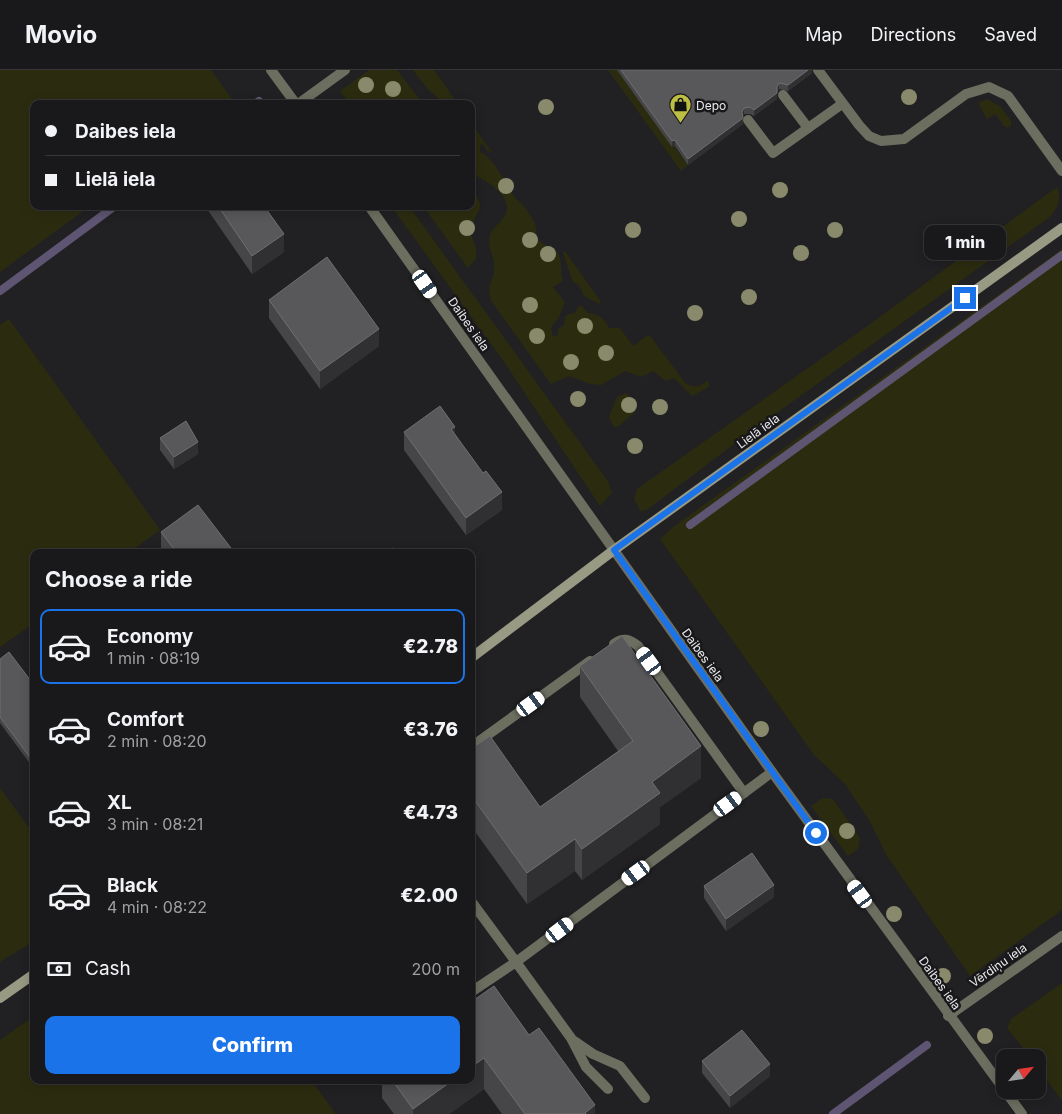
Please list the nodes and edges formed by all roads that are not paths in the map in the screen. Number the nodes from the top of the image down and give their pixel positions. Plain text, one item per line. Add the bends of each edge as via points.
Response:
1 (271, 70) edge
2 (345, 70) edge
3 (818, 70) edge
4 (783, 94) dead end
5 (294, 100) edge
6 (303, 100) edge
7 (842, 104) junction
8 (748, 120) dead end
9 (808, 128) junction
10 (1062, 171) edge
11 (372, 210) edge
12 (1062, 228) edge
13 (614, 550) junction
14 (475, 655) edge
15 (475, 743) edge
16 (772, 772) junction
17 (744, 793) junction
18 (475, 906) edge
19 (1062, 936) edge
20 (516, 962) junction
21 (30, 977) edge
22 (475, 989) edge
23 (0, 998) edge
24 (948, 1016) junction
25 (571, 1038) junction
26 (608, 1089) dead end
27 (645, 1098) dead end
28 (1022, 1114) edge

1 - 5 street
2 - 6 street
3 - 7 street
4 - 9 street
7 - 9 street
7 - 10 street via 869,136 881,142 891,141 904,138 966,94 989,87 1008,96
8 - 9 street via 772,153
11 - 13 street, Daibes iela
12 - 13 street, Lielā iela
13 - 14 street, Lielā iela
13 - 16 street, Daibes iela
15 - 17 street via 620,639 629,639 638,646
16 - 17 street
16 - 24 street, Daibes iela
17 - 20 street
18 - 20 street
19 - 24 street, Vērdiņu iela
20 - 22 street
20 - 25 street
21 - 23 street
24 - 28 street, Daibes iela
25 - 26 street via 586,1067
25 - 27 street via 620,1066

